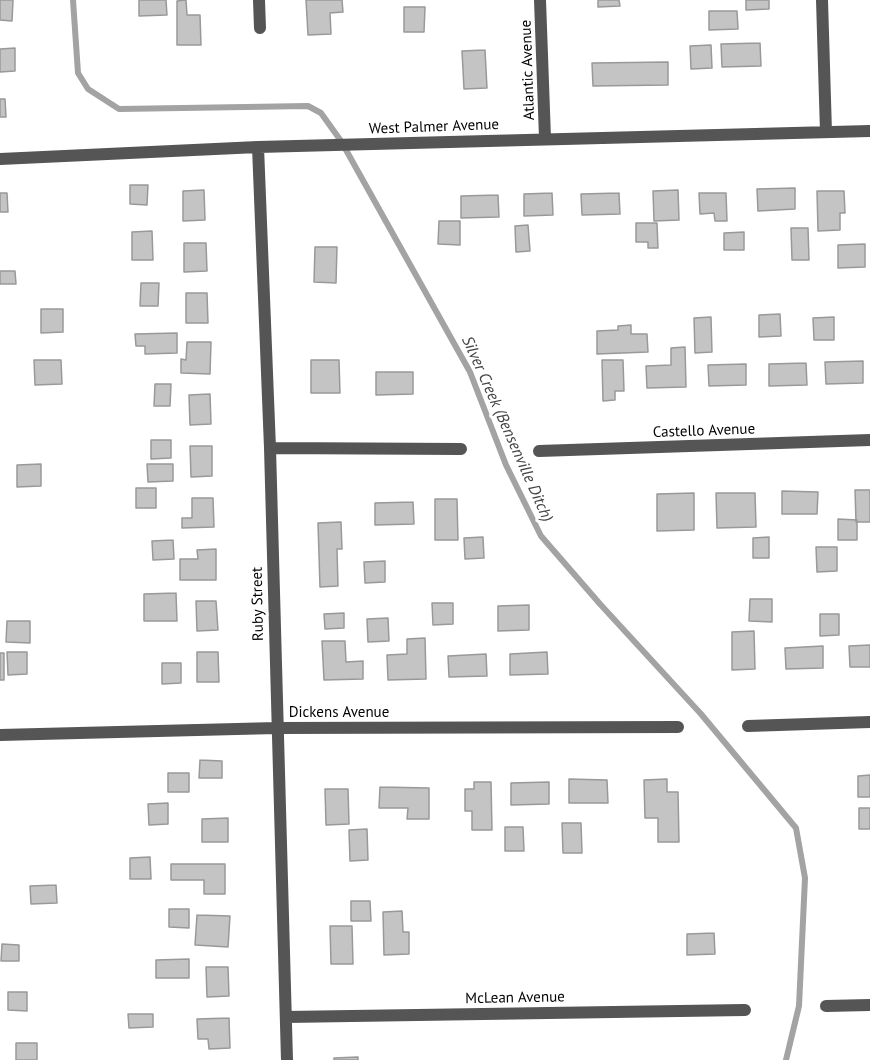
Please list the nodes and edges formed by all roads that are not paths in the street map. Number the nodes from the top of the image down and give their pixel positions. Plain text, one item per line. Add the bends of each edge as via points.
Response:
1 (259, 0) edge
2 (540, 0) edge
3 (822, 0) edge
4 (260, 28) dead end
5 (870, 131) edge
6 (826, 132) junction
7 (545, 138) junction
8 (258, 147) junction
9 (0, 159) edge
10 (870, 440) edge
11 (270, 448) junction
12 (461, 449) dead end
13 (538, 452) dead end
14 (870, 722) edge
15 (748, 726) dead end
16 (678, 727) dead end
17 (276, 728) junction
18 (0, 735) edge
19 (870, 1005) edge
20 (826, 1006) dead end
21 (745, 1010) dead end
22 (286, 1017) junction
23 (287, 1060) edge

1 - 4 street
2 - 7 street, Atlantic Avenue
3 - 6 street
5 - 6 street, West Palmer Avenue
6 - 7 street, West Palmer Avenue
7 - 8 street, West Palmer Avenue
8 - 9 street, West Palmer Avenue
8 - 11 street, Ruby Street
10 - 13 street, Castello Avenue
11 - 12 street
11 - 17 street, Ruby Street
14 - 15 street
16 - 17 street, Dickens Avenue
17 - 18 street, Dickens Avenue
17 - 22 street, Ruby Street
19 - 20 street
21 - 22 street, McLean Avenue
22 - 23 street, Ruby Street

